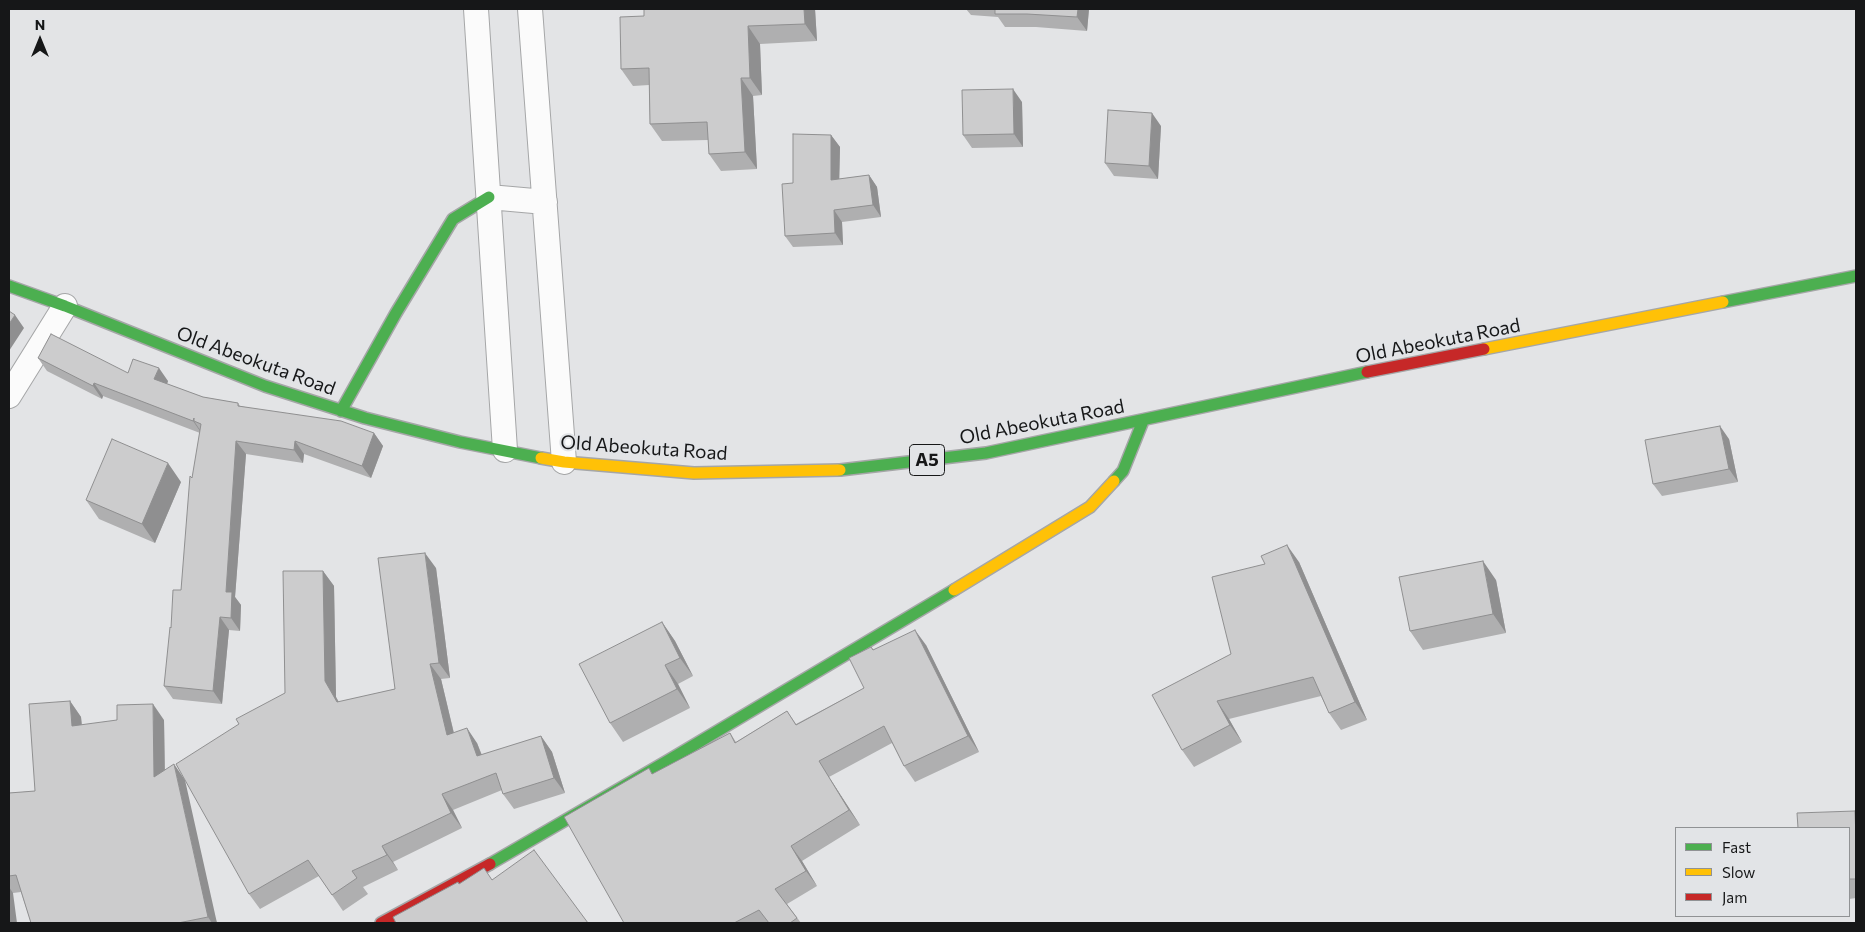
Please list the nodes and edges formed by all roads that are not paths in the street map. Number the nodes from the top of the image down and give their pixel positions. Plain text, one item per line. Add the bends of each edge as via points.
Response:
1 (476, 9) edge
2 (530, 9) edge
3 (489, 197) junction
4 (545, 202) junction
5 (1856, 276) edge
6 (9, 286) edge
7 (65, 306) junction
8 (9, 396) edge
9 (341, 411) junction
10 (1143, 421) junction
11 (506, 450) junction
12 (564, 462) junction
13 (381, 923) edge

1 - 3 street
2 - 4 street
3 - 4 street
3 - 9 main road via 454,219
3 - 11 street
4 - 12 street
5 - 10 main road, Old Abeokuta Road / A5 via 1381,370
6 - 7 main road, Old Abeokuta Road / A5
7 - 8 street
7 - 9 main road, Old Abeokuta Road / A5 via 264,386
9 - 11 main road, Old Abeokuta Road / A5 via 460,442
10 - 12 main road, Old Abeokuta Road / A5 via 986,453 829,471 694,473
10 - 13 main road via 1123,471 1090,507 669,760
11 - 12 main road, Old Abeokuta Road / A5

